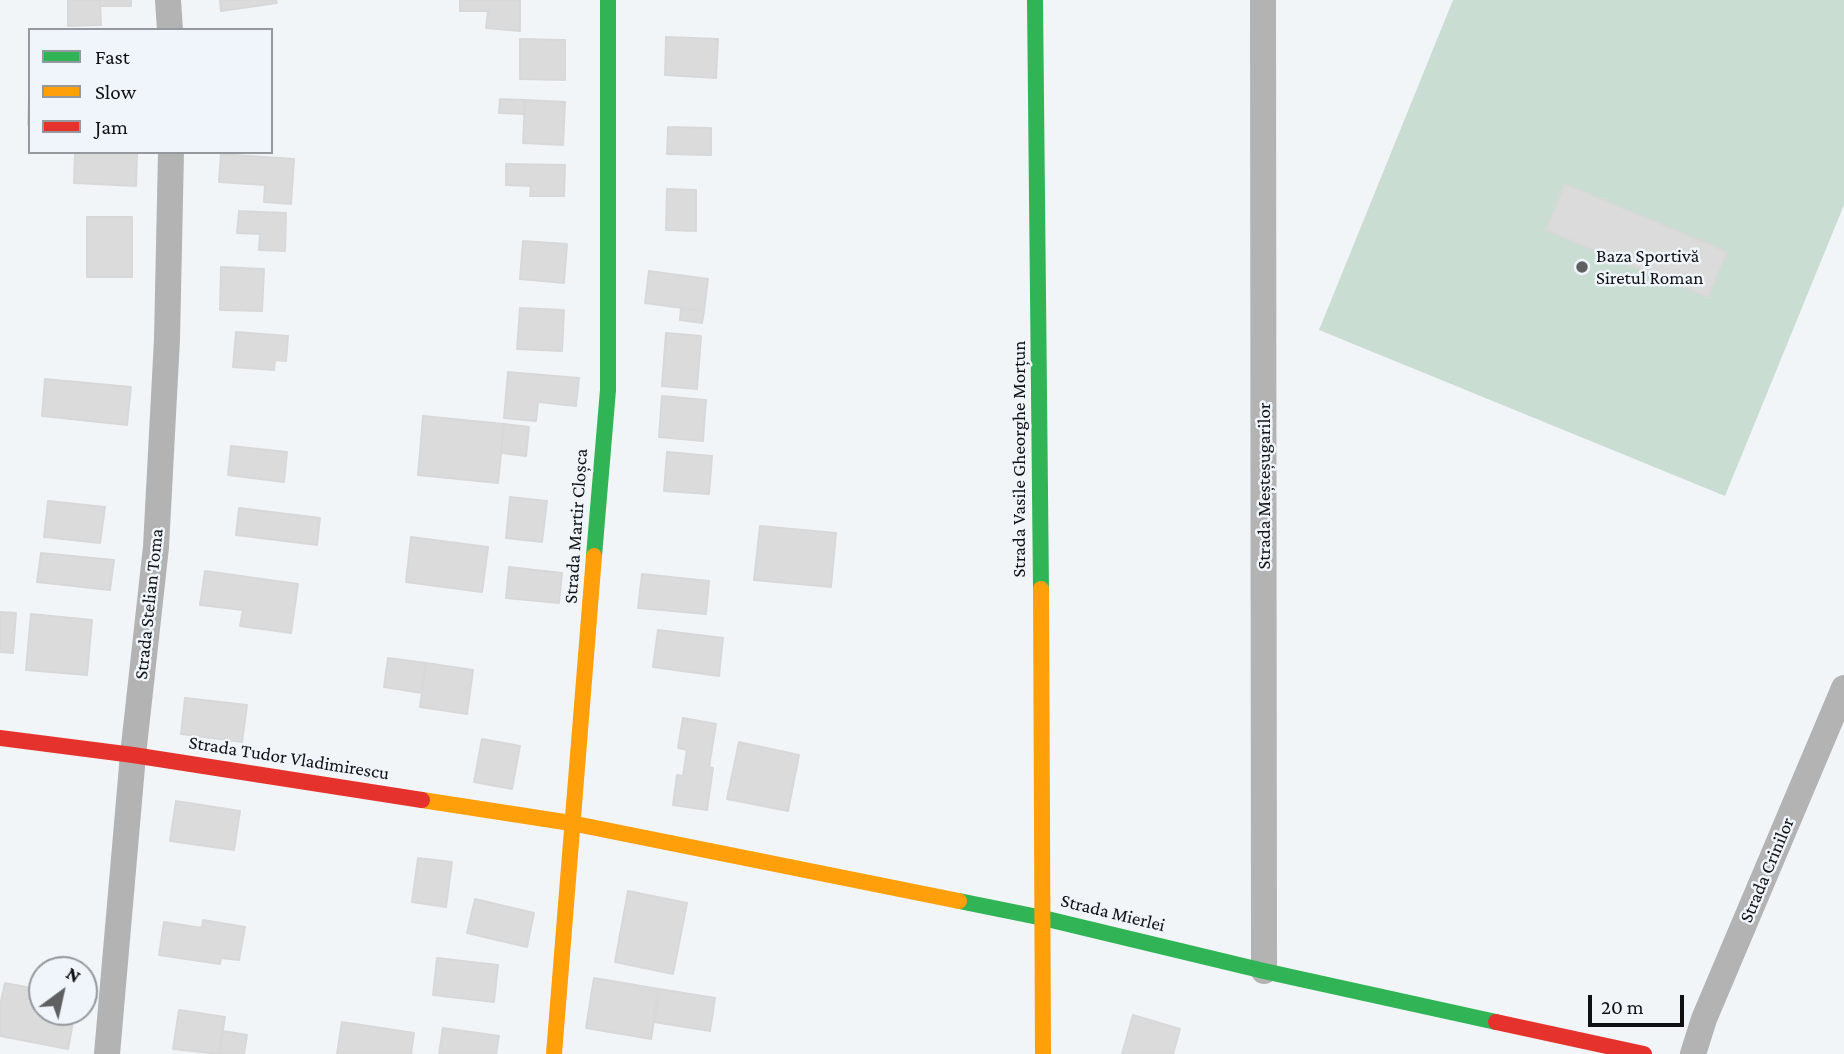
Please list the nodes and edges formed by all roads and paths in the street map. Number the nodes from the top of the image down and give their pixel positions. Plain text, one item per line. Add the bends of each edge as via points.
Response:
1 (168, 0) edge
2 (608, 0) edge
3 (1035, 0) edge
4 (1263, 0) edge
5 (170, 28) edge
6 (171, 154) edge
7 (1844, 688) edge
8 (0, 738) edge
9 (133, 755) junction
10 (571, 822) junction
11 (1044, 918) junction
12 (1264, 971) junction
13 (107, 1054) edge
14 (554, 1054) edge
15 (1042, 1054) edge
16 (1644, 1054) edge
17 (1693, 1054) edge

1 - 5 street
2 - 10 street, Strada Martir Cloșca via 608,390
3 - 11 street, Strada Vasile Gheorghe Morțun
4 - 12 street, Strada Meșteșugarilor
6 - 9 street, Strada Stelian Toma via 156,547
7 - 17 street, Strada Crinilor
8 - 9 street, Strada Tudor Vladimirescu
9 - 10 street, Strada Tudor Vladimirescu
9 - 13 street, Strada Stelian Toma
10 - 11 street, Strada Mierlei
10 - 14 street, Strada Martir Cloșca
11 - 12 street, Strada Mierlei
11 - 15 street
12 - 16 street, Strada Mierlei

